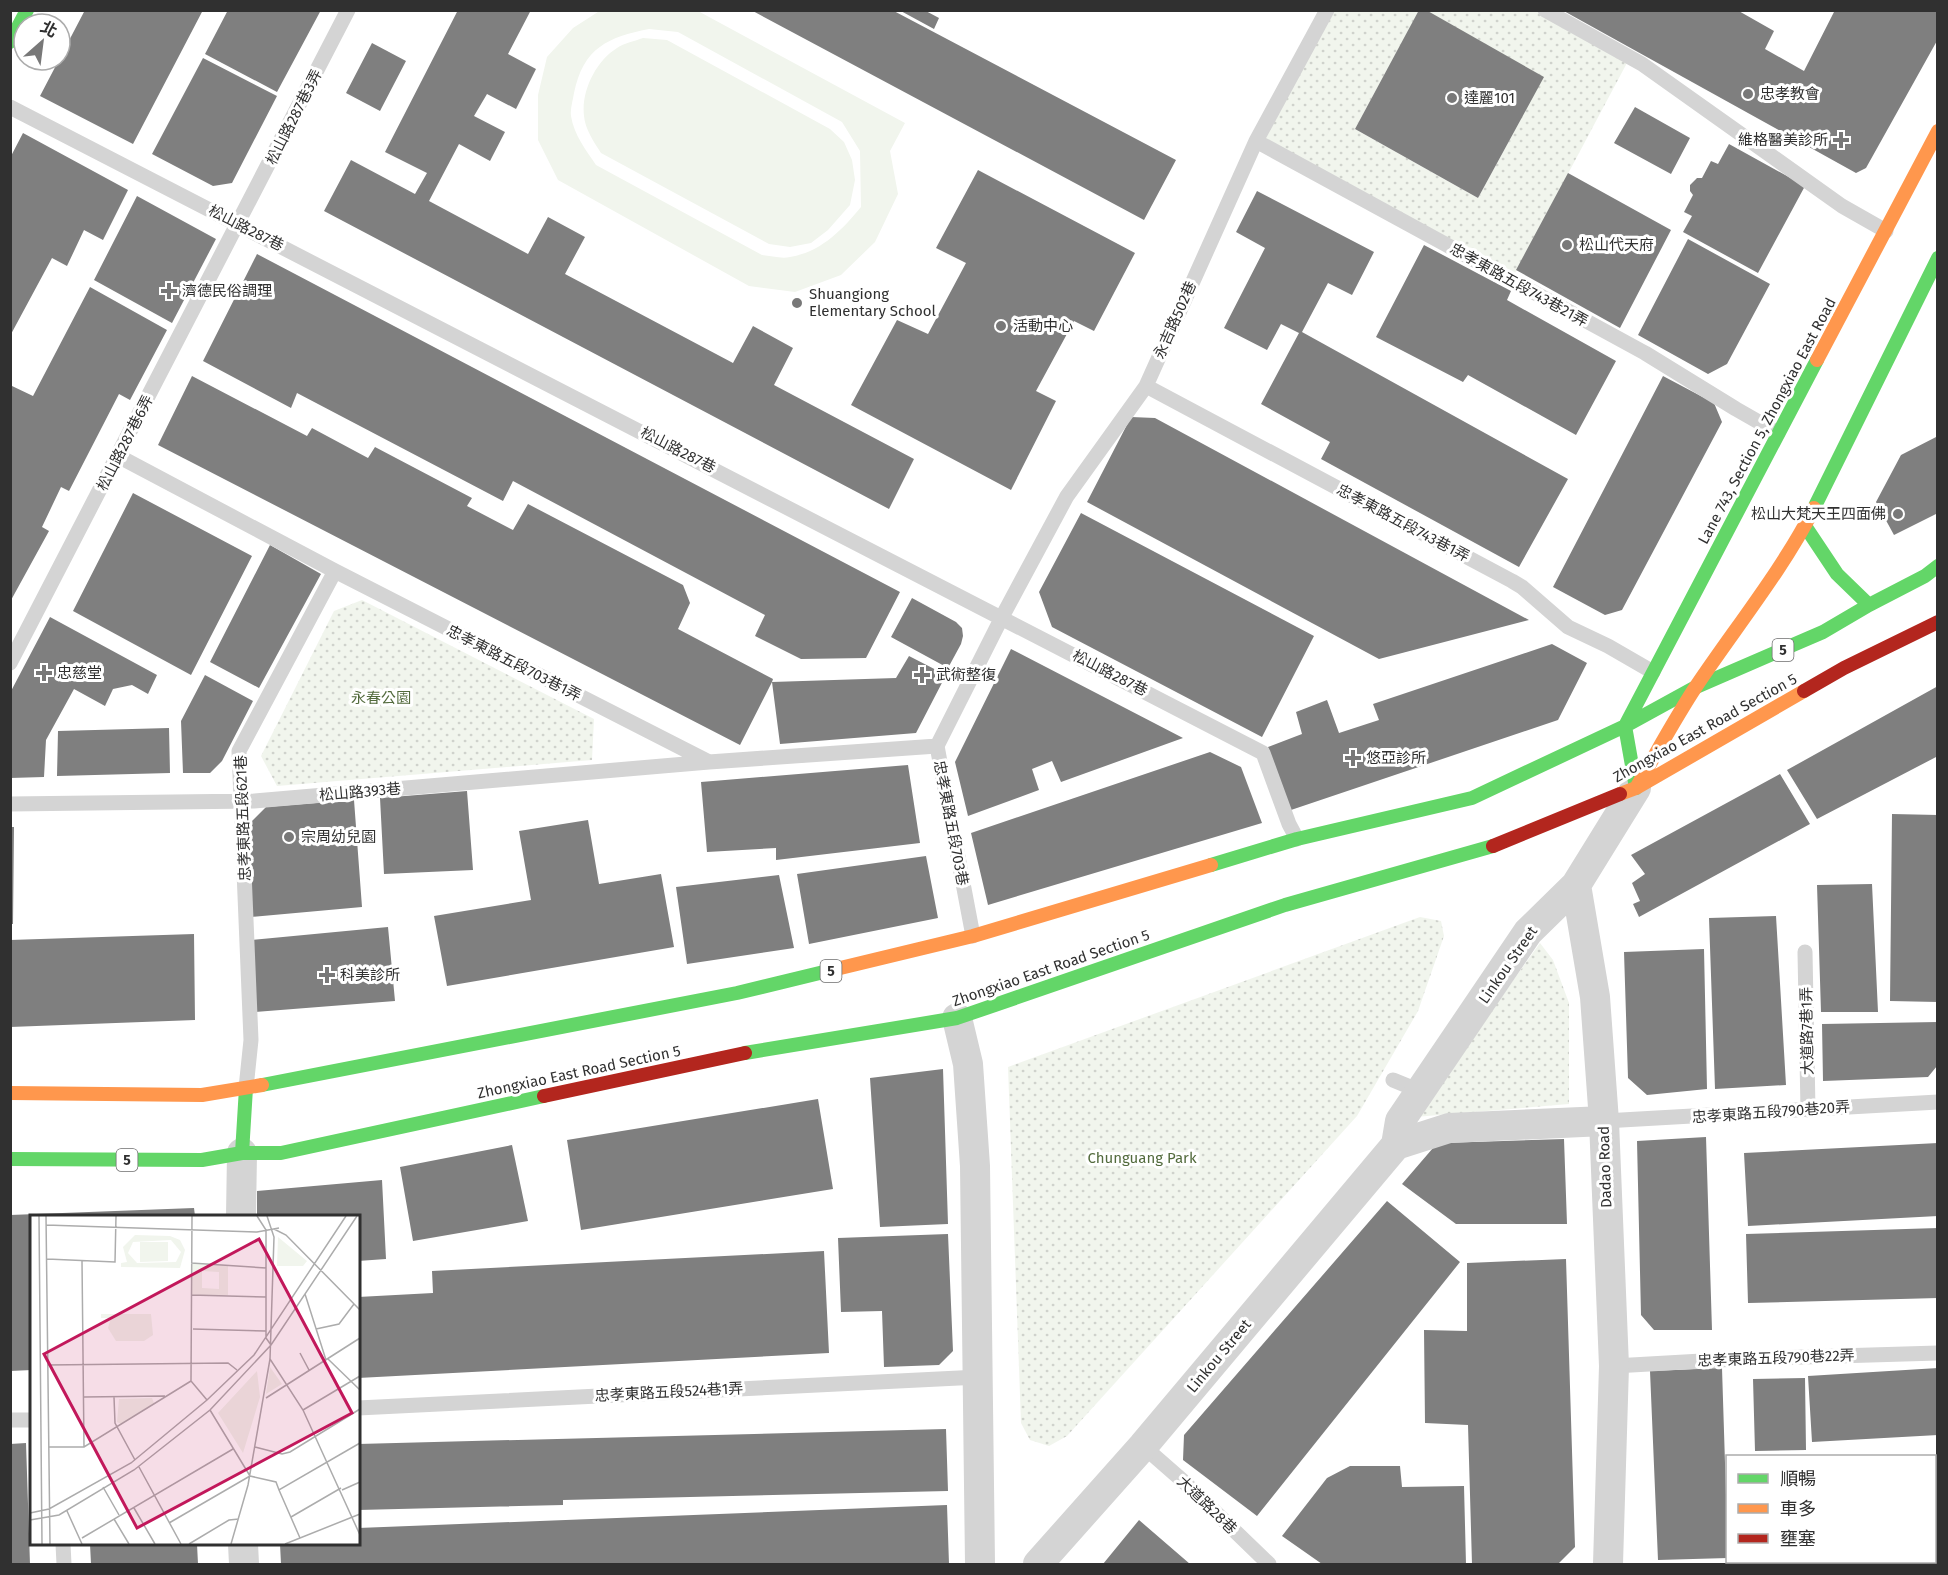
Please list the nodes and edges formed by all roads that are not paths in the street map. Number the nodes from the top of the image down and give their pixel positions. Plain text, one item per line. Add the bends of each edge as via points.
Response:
1 (27, 10) edge
2 (348, 10) edge
3 (1327, 10) edge
4 (1545, 10) edge
5 (10, 42) edge
6 (10, 107) edge
7 (1938, 131) edge
8 (1256, 141) junction
9 (239, 224) junction
10 (1886, 231) junction
11 (1938, 258) edge
12 (1146, 386) junction
13 (1778, 433) junction
14 (118, 456) junction
15 (1805, 526) junction
16 (1938, 566) edge
17 (335, 571) junction
18 (1869, 605) junction
19 (1002, 617) junction
20 (1938, 622) edge
21 (10, 663) edge
22 (1653, 672) junction
23 (1696, 687) junction
24 (1625, 726) junction
25 (937, 746) junction
26 (709, 762) junction
27 (1636, 788) junction
28 (242, 801) junction
29 (10, 804) edge
30 (1297, 839) junction
31 (1576, 885) junction
32 (973, 936) junction
33 (1805, 952) dead end
34 (957, 1018) junction
35 (1393, 1080) dead end
36 (246, 1088) junction
37 (1420, 1091) junction
38 (10, 1093) edge
39 (1938, 1102) edge
40 (1808, 1110) junction
41 (1604, 1121) junction
42 (1396, 1145) junction
43 (242, 1153) junction
44 (10, 1159) edge
45 (241, 1215) edge
46 (1938, 1353) edge
47 (1614, 1366) junction
48 (979, 1377) junction
49 (360, 1408) edge
50 (10, 1420) edge
51 (30, 1420) edge
52 (1143, 1446) junction
53 (63, 1545) edge
54 (243, 1545) edge
55 (64, 1564) edge
56 (244, 1564) edge
57 (980, 1564) edge
58 (1038, 1564) edge
59 (1269, 1564) edge
60 (1608, 1564) edge

1 - 5 main road
2 - 9 lane, 松山路287巷3弄
3 - 8 lane, 永吉路502巷
4 - 10 lane via 1642,64 1842,206
6 - 9 lane, 松山路287巷
7 - 10 main road, Lane 743, Section 5, Zhongxiao East Road
8 - 12 lane, 永吉路502巷
8 - 13 lane, 忠孝東路五段743巷21弄 via 1645,353
9 - 14 lane, 松山路287巷6弄
9 - 19 lane, 松山路287巷
10 - 13 main road, Lane 743, Section 5, Zhongxiao East Road
11 - 15 main road
12 - 19 lane, 永吉路502巷 via 1066,496
12 - 22 lane, 忠孝東路五段743巷1弄 via 1512,581 1568,627
13 - 22 main road, Lane 743, Section 5, Zhongxiao East Road
14 - 17 lane, 忠孝東路五段703巷1弄
14 - 21 lane, 松山路287巷6弄
15 - 18 main road via 1837,574
15 - 23 main road
16 - 18 main road, Zhongxiao East Road Section 5 / 5
17 - 26 lane, 忠孝東路五段703巷1弄
17 - 28 lane, 忠孝東路五段621巷 via 240,751
18 - 23 main road, Zhongxiao East Road Section 5 / 5 via 1823,632
19 - 25 lane, 忠孝東路五段703巷
19 - 30 lane, 松山路287巷 via 1263,753
20 - 27 main road, Zhongxiao East Road Section 5 / 5 via 1844,668
22 - 24 main road, Lane 743, Section 5, Zhongxiao East Road
23 - 24 main road, Zhongxiao East Road Section 5 / 5
23 - 27 main road
24 - 27 main road
24 - 30 main road, Zhongxiao East Road Section 5 / 5 via 1472,798
25 - 26 lane
25 - 32 lane, 忠孝東路五段703巷
26 - 28 lane, 松山路393巷
27 - 31 street
27 - 34 main road, Zhongxiao East Road Section 5 / 5 via 1489,847 1285,905
28 - 29 lane, 松山路393巷
28 - 36 lane, 忠孝東路五段621巷 via 251,1040
30 - 32 main road, Zhongxiao East Road Section 5 / 5
31 - 37 street, Linkou Street via 1528,932
31 - 41 street, Dadao Road via 1595,997
32 - 36 main road, Zhongxiao East Road Section 5 / 5 via 737,993
33 - 40 lane, 大道路7巷1弄
34 - 43 main road, Zhongxiao East Road Section 5 / 5 via 754,1051 281,1153
34 - 48 street via 968,1064 975,1166
35 - 37 lane
36 - 38 main road, Zhongxiao East Road Section 5 / 5 via 202,1095
36 - 43 main road
37 - 42 street, Linkou Street via 1400,1121
39 - 40 lane, 忠孝東路五段790巷20弄
40 - 41 lane, 忠孝東路五段790巷20弄
41 - 42 street via 1449,1128
41 - 47 street, Dadao Road
42 - 52 street, Linkou Street
43 - 44 main road, Zhongxiao East Road Section 5 / 5 via 202,1160
43 - 45 street
46 - 47 lane, 忠孝東路五段790巷22弄
47 - 60 street, Dadao Road
48 - 49 lane, 忠孝東路五段524巷1弄
48 - 57 street
50 - 51 lane
52 - 58 street, Linkou Street
52 - 59 lane, 大道路28巷
53 - 55 lane
54 - 56 street

